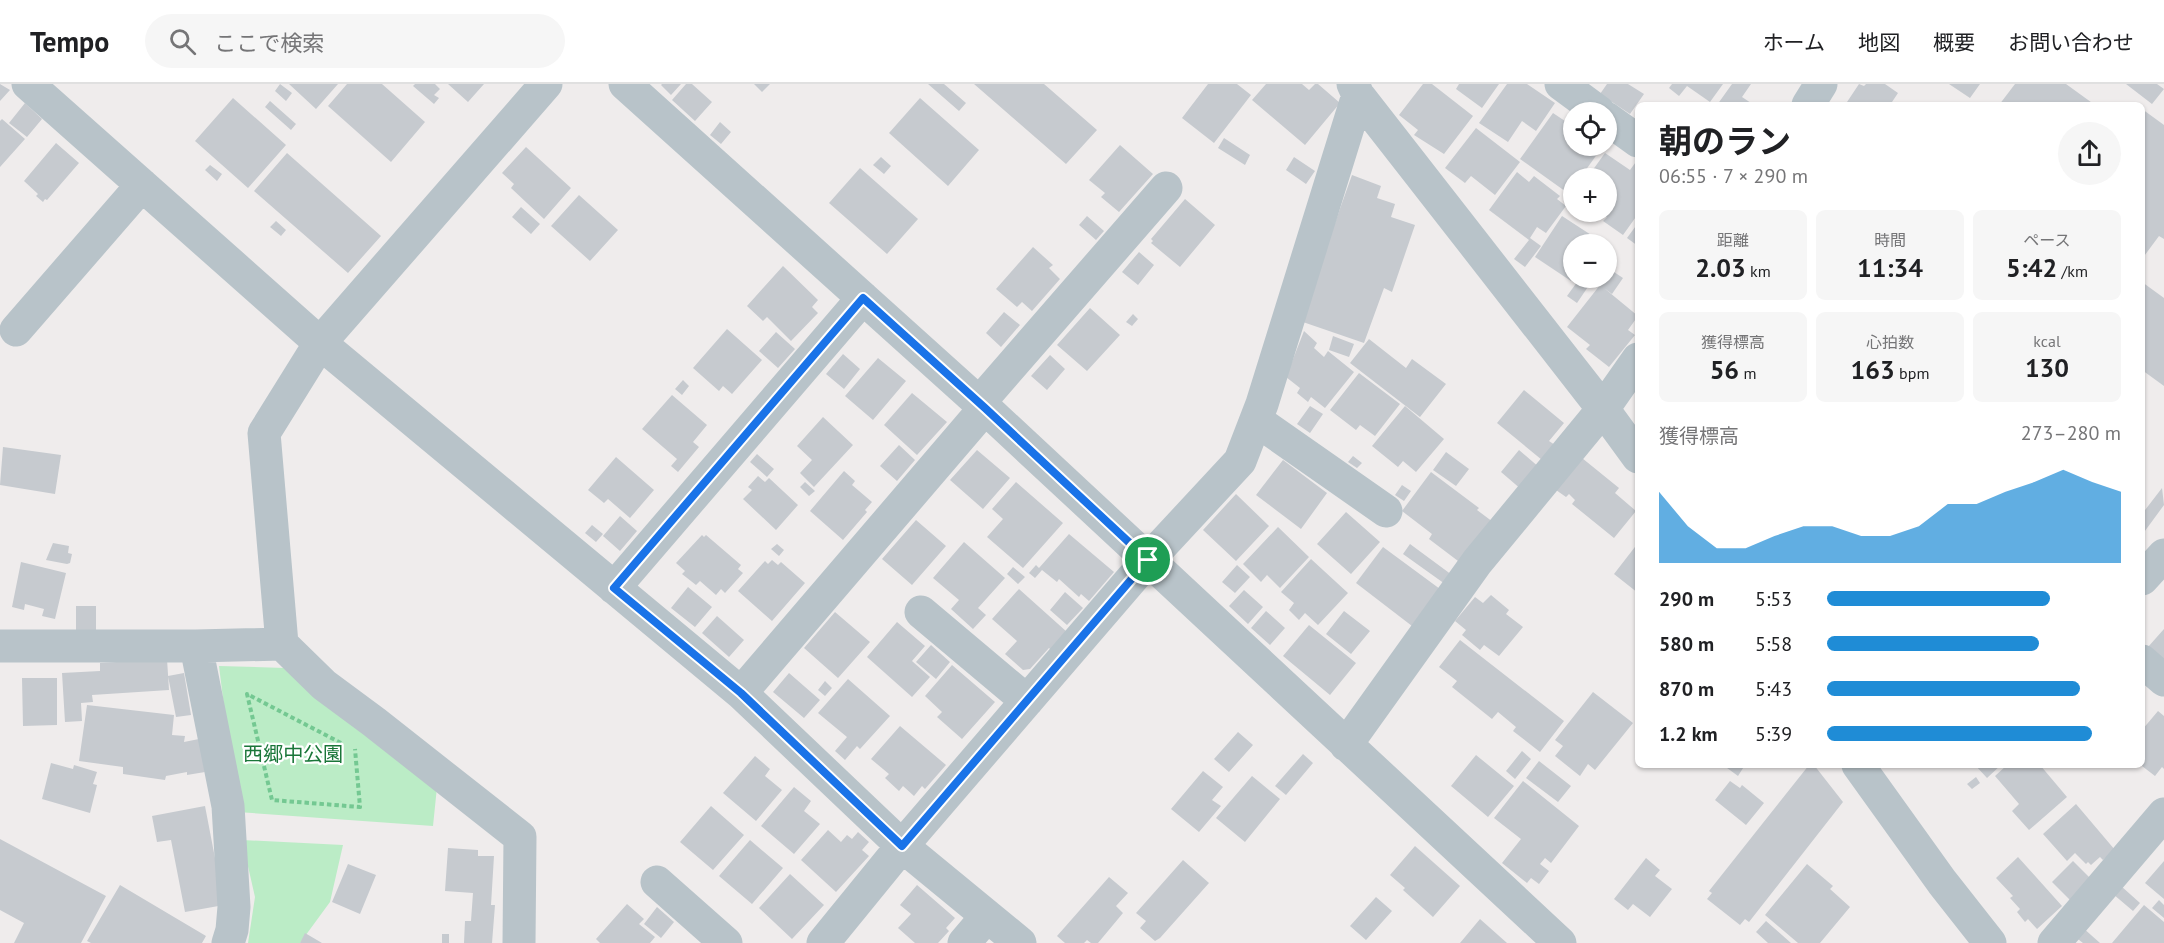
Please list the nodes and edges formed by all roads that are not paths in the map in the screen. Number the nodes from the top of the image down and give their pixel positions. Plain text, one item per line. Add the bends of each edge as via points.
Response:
1 (28, 84) edge
2 (546, 84) edge
3 (625, 84) edge
4 (1561, 84) edge
5 (1356, 89) edge
6 (1585, 102) edge
7 (1617, 126) edge
8 (1635, 139) edge
9 (142, 184) junction
10 (1166, 188) dead end
11 (863, 298) junction
12 (16, 330) dead end
13 (320, 343) junction
14 (1635, 363) edge
15 (982, 405) junction
16 (1603, 409) junction
17 (1256, 420) junction
18 (1635, 453) edge
19 (1386, 511) dead end
20 (2164, 555) edge
21 (1148, 560) junction
22 (2145, 576) edge
23 (614, 588) junction
24 (921, 612) dead end
25 (282, 644) junction
26 (0, 646) edge
27 (196, 646) junction
28 (2145, 664) edge
29 (2164, 680) edge
30 (741, 693) junction
31 (1027, 701) junction
32 (1347, 745) junction
33 (1860, 768) edge
34 (2164, 814) edge
35 (902, 846) junction
36 (657, 882) dead end
37 (987, 916) junction
38 (228, 943) edge
39 (519, 943) edge
40 (726, 943) edge
41 (823, 943) edge
42 (964, 943) edge
43 (1020, 943) edge
44 (1560, 943) edge
45 (1990, 943) edge
46 (2054, 943) edge

1 - 9 street
2 - 13 street
3 - 11 street
4 - 6 street
5 - 16 street
5 - 17 street
7 - 8 street
9 - 12 street
9 - 13 street
10 - 15 street
11 - 15 street
11 - 23 street
13 - 23 street
13 - 25 street via 264,433
14 - 16 street
15 - 21 street
15 - 30 street
16 - 18 street
16 - 32 street via 1477,562
17 - 19 street
17 - 21 street via 1240,461
20 - 22 street
21 - 31 street
21 - 32 street
23 - 30 street
24 - 31 street
25 - 27 street
25 - 39 street via 324,685 520,837
26 - 27 street
27 - 38 street via 228,806 234,907
28 - 29 street
30 - 35 street
31 - 35 street
32 - 44 street
33 - 45 street
34 - 46 street
35 - 37 street
35 - 41 street
36 - 40 street
37 - 42 street
37 - 43 street

